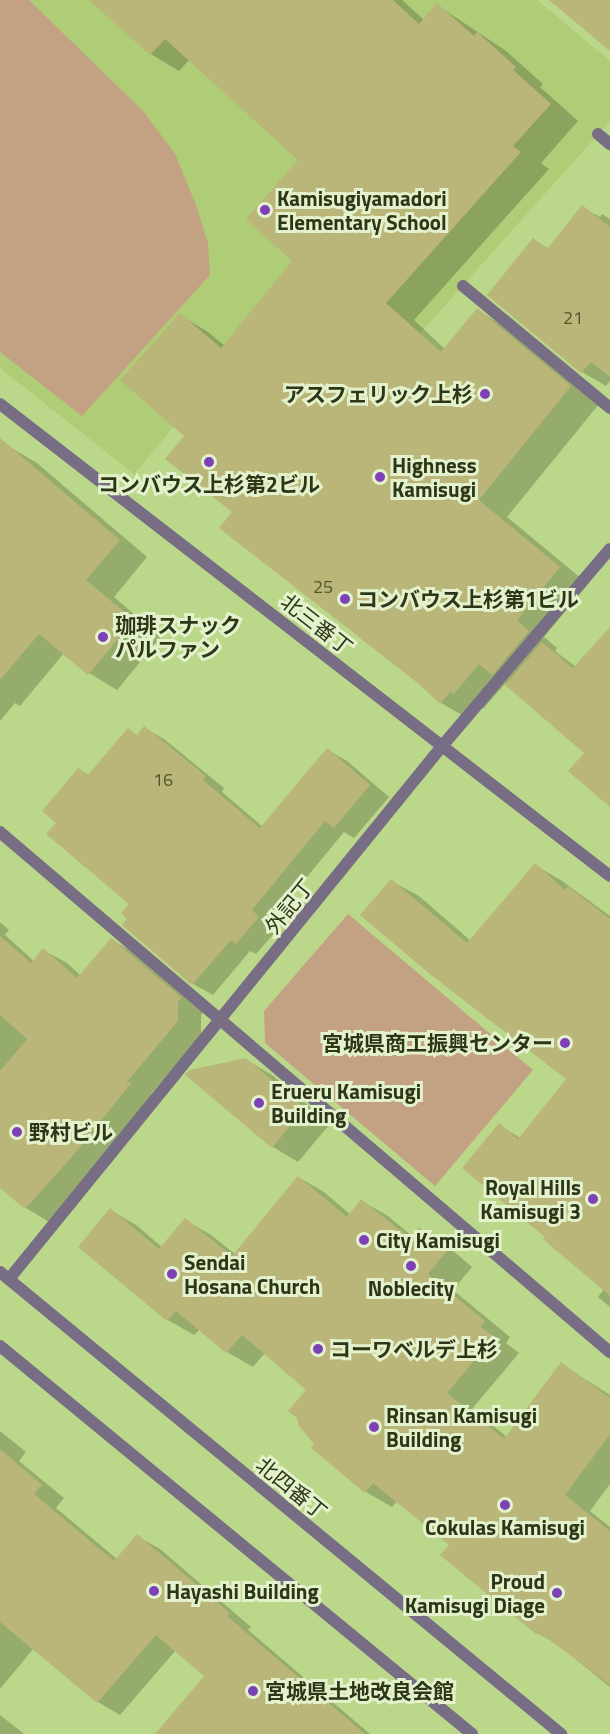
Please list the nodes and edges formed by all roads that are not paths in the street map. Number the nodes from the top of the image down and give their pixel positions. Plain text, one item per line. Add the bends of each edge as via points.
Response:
1 (598, 134) dead end
2 (610, 144) edge
3 (463, 286) dead end
4 (1, 407) edge
5 (610, 408) edge
6 (610, 549) edge
7 (443, 745) junction
8 (0, 832) edge
9 (610, 876) edge
10 (221, 1021) junction
11 (4, 1276) edge
12 (0, 1290) edge
13 (0, 1346) edge
14 (610, 1352) edge
15 (472, 1734) edge
16 (561, 1734) edge

1 - 2 street
3 - 5 street
4 - 7 street, 北三番丁
6 - 7 street, 外記丁
7 - 9 street, 北三番丁
7 - 10 street, 外記丁
8 - 10 street
10 - 11 street, 外記丁
10 - 14 street
11 - 12 street, 外記丁
11 - 16 street, 北四番丁
13 - 15 street

